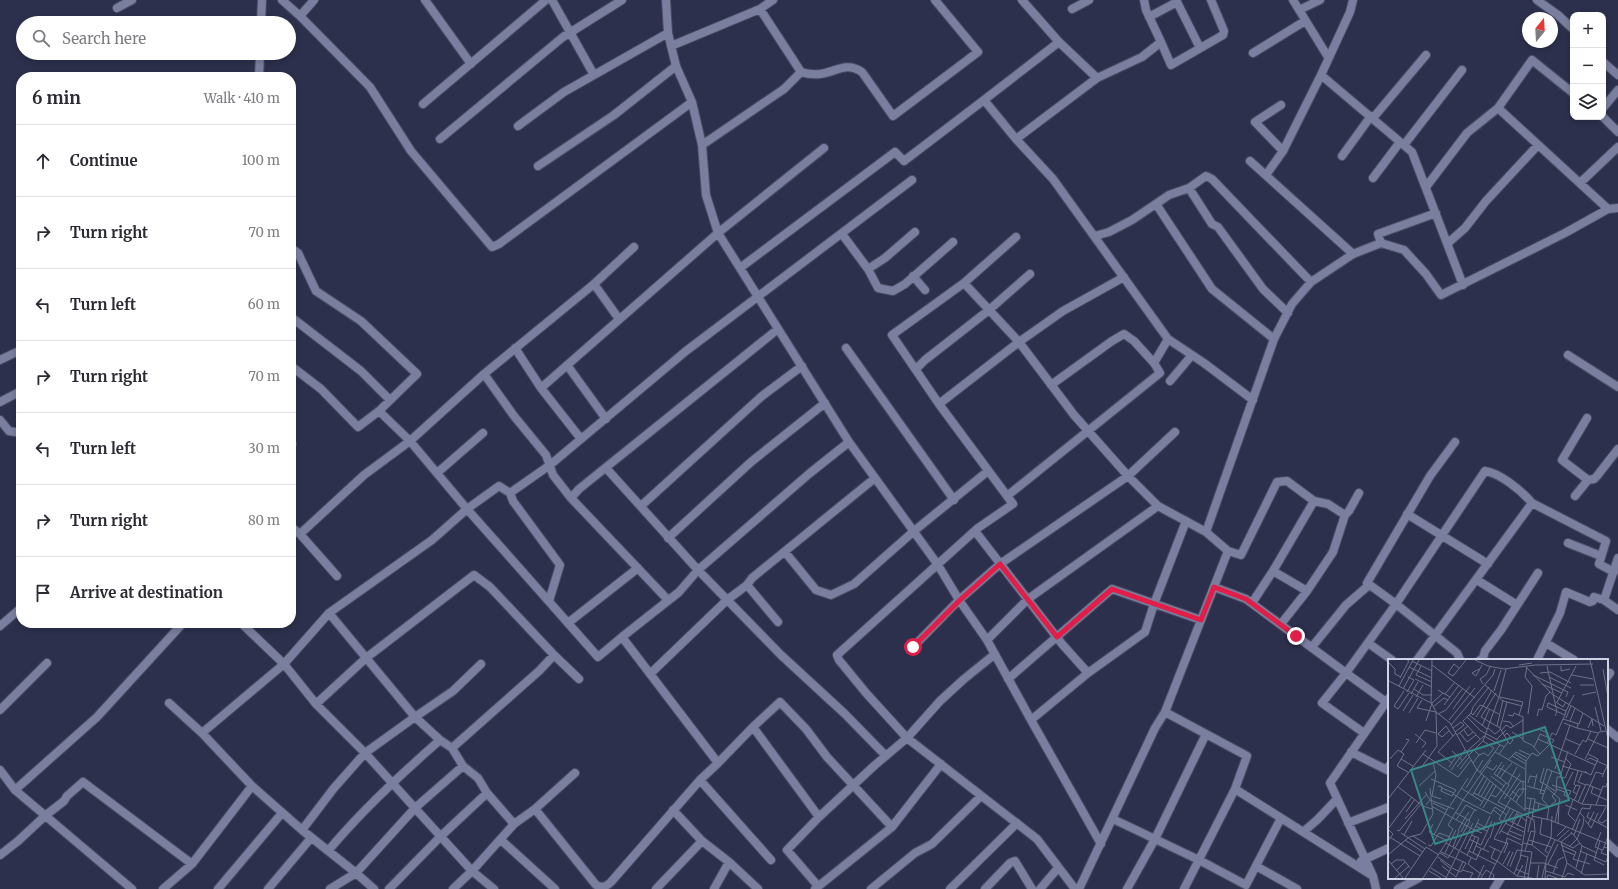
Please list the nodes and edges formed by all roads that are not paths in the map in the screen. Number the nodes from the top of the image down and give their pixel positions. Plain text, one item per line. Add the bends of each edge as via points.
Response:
1 (132, 0) edge
2 (262, 0) edge
3 (282, 0) edge
4 (314, 0) edge
5 (425, 0) edge
6 (546, 0) edge
7 (552, 0) edge
8 (622, 0) edge
9 (773, 0) edge
10 (935, 0) edge
11 (1022, 0) edge
12 (1088, 0) edge
13 (1144, 0) edge
14 (1211, 0) edge
15 (1293, 0) edge
16 (1320, 0) edge
17 (1353, 0) edge
18 (1537, 0) edge
19 (668, 1) edge
20 (117, 8) dead end
21 (1072, 8) dead end
22 (760, 9) junction
23 (1299, 10) junction
24 (261, 16) edge
25 (300, 16) junction
26 (1149, 17) junction
27 (1305, 21) junction
28 (1570, 26) edge
29 (571, 32) junction
30 (668, 33) junction
31 (1059, 42) junction
32 (1161, 42) junction
33 (672, 46) junction
34 (1200, 48) junction
35 (1253, 54) dead end
36 (1426, 55) dead end
37 (1328, 57) junction
38 (260, 60) edge
39 (471, 64) junction
40 (1606, 65) edge
41 (676, 66) junction
42 (1462, 70) dead end
43 (259, 72) edge
44 (801, 72) junction
45 (1321, 74) junction
46 (594, 75) junction
47 (1618, 75) edge
48 (1097, 78) junction
49 (1618, 90) edge
50 (1570, 91) edge
51 (984, 100) junction
52 (692, 102) junction
53 (423, 104) dead end
54 (1606, 104) edge
55 (1281, 105) dead end
56 (1498, 108) junction
57 (1372, 117) junction
58 (1606, 120) edge
59 (518, 126) dead end
60 (1618, 132) edge
61 (440, 138) dead end
62 (1016, 139) junction
63 (1402, 143) junction
64 (702, 145) junction
65 (1538, 145) junction
66 (1618, 147) edge
67 (824, 148) dead end
68 (1283, 151) junction
69 (1342, 156) dead end
70 (1250, 161) dead end
71 (538, 166) dead end
72 (1266, 175) junction
73 (1373, 178) dead end
74 (912, 180) dead end
75 (1580, 183) junction
76 (1426, 187) junction
77 (1189, 188) junction
78 (1156, 204) junction
79 (1618, 208) edge
80 (1608, 209) junction
81 (1436, 213) junction
82 (915, 232) dead end
83 (718, 233) junction
84 (842, 234) junction
85 (1095, 236) junction
86 (1016, 237) dead end
87 (953, 242) dead end
88 (1381, 243) junction
89 (1448, 243) junction
90 (634, 246) dead end
91 (296, 252) edge
92 (1353, 254) junction
93 (740, 268) junction
94 (868, 269) junction
95 (1030, 274) dead end
96 (913, 276) junction
97 (1124, 277) junction
98 (1311, 282) junction
99 (964, 283) junction
100 (594, 284) junction
101 (1463, 285) junction
102 (924, 290) dead end
103 (758, 296) junction
104 (989, 310) junction
105 (1288, 313) junction
106 (619, 319) junction
107 (296, 321) edge
108 (778, 329) junction
109 (1168, 339) junction
110 (1274, 339) junction
111 (1019, 342) junction
112 (515, 348) junction
113 (846, 348) dead end
114 (16, 352) edge
115 (1192, 355) junction
116 (1568, 355) dead end
117 (0, 360) edge
118 (1154, 363) junction
119 (567, 365) junction
120 (802, 366) junction
121 (916, 369) junction
122 (296, 370) edge
123 (484, 374) junction
124 (1170, 381) dead end
125 (1051, 385) junction
126 (1618, 387) edge
127 (541, 388) junction
128 (16, 394) edge
129 (390, 400) junction
130 (1253, 400) junction
131 (0, 402) edge
132 (825, 403) junction
133 (939, 404) junction
134 (379, 411) junction
135 (1588, 418) dead end
136 (606, 419) junction
137 (0, 420) edge
138 (1088, 431) junction
139 (16, 432) edge
140 (1175, 432) dead end
141 (483, 433) dead end
142 (581, 440) junction
143 (410, 441) junction
144 (849, 442) junction
145 (1455, 442) dead end
146 (1618, 449) edge
147 (550, 465) junction
148 (606, 468) junction
149 (988, 471) junction
150 (437, 473) junction
151 (1128, 476) junction
152 (875, 478) junction
153 (1588, 480) junction
154 (510, 493) junction
155 (1359, 493) dead end
156 (1007, 496) junction
157 (1575, 496) dead end
158 (571, 498) junction
159 (954, 500) junction
160 (1314, 501) junction
161 (1532, 503) junction
162 (641, 506) junction
163 (1158, 506) junction
164 (467, 509) junction
165 (1407, 514) junction
166 (1346, 515) junction
167 (1186, 521) junction
168 (296, 531) edge
169 (914, 531) junction
170 (975, 531) junction
171 (1206, 532) junction
172 (300, 534) junction
173 (1442, 536) junction
174 (668, 538) junction
175 (1568, 543) dead end
176 (785, 552) junction
177 (1228, 552) junction
178 (1601, 556) junction
179 (1618, 558) edge
180 (1000, 564) junction
181 (1488, 564) junction
182 (938, 565) junction
183 (638, 568) junction
184 (698, 570) junction
185 (1273, 571) junction
186 (1614, 572) junction
187 (1538, 573) dead end
188 (337, 576) dead end
189 (1477, 580) junction
190 (747, 585) junction
191 (1369, 585) junction
192 (1214, 587) junction
193 (1307, 591) junction
194 (1028, 599) junction
195 (668, 600) junction
196 (727, 600) junction
197 (960, 600) junction
198 (1604, 600) junction
199 (549, 601) junction
200 (1252, 603) junction
201 (1154, 604) junction
202 (1396, 604) junction
203 (1517, 605) junction
204 (1618, 610) edge
205 (16, 612) edge
206 (328, 613) junction
207 (1201, 620) junction
208 (778, 622) dead end
209 (568, 623) junction
210 (1281, 624) junction
211 (0, 626) edge
212 (178, 628) edge
213 (246, 628) edge
214 (1436, 635) junction
215 (622, 637) junction
216 (1057, 637) junction
217 (987, 640) junction
218 (1368, 643) junction
219 (1546, 643) junction
220 (913, 647) dead end
221 (1312, 647) junction
222 (995, 654) junction
223 (554, 655) junction
224 (366, 658) junction
225 (1391, 659) edge
226 (1418, 659) edge
227 (1460, 659) edge
228 (1483, 659) edge
229 (1538, 659) edge
230 (1572, 659) edge
231 (46, 663) dead end
232 (284, 664) junction
233 (481, 664) dead end
234 (1346, 673) junction
235 (650, 674) junction
236 (1088, 674) junction
237 (579, 678) dead end
238 (1008, 679) junction
239 (1387, 700) edge
240 (169, 703) dead end
241 (316, 704) junction
242 (0, 710) edge
243 (1165, 712) junction
244 (415, 717) junction
245 (1031, 720) junction
246 (753, 727) junction
247 (1608, 731) edge
248 (202, 733) junction
249 (1364, 733) junction
250 (1206, 734) junction
251 (907, 738) junction
252 (1618, 738) edge
253 (440, 740) junction
254 (452, 748) junction
255 (1351, 752) junction
256 (365, 753) junction
257 (886, 756) junction
258 (718, 763) junction
259 (941, 764) junction
260 (463, 766) junction
261 (1388, 768) edge
262 (0, 770) edge
263 (575, 773) dead end
264 (700, 780) junction
265 (392, 783) junction
266 (854, 785) junction
267 (252, 786) junction
268 (1235, 789) junction
269 (15, 790) junction
270 (487, 793) junction
271 (981, 796) junction
272 (1337, 799) junction
273 (1388, 807) edge
274 (415, 808) junction
275 (535, 810) junction
276 (673, 810) junction
277 (282, 813) junction
278 (46, 815) junction
279 (819, 817) junction
280 (1281, 818) junction
281 (1113, 819) junction
282 (1017, 823) junction
283 (1348, 823) junction
284 (514, 824) junction
285 (892, 827) junction
286 (302, 830) junction
287 (1303, 832) junction
288 (441, 836) junction
289 (311, 838) junction
290 (1155, 839) junction
291 (501, 840) junction
292 (702, 841) junction
293 (1608, 843) edge
294 (1101, 844) junction
295 (1388, 848) edge
296 (328, 850) junction
297 (1618, 852) edge
298 (0, 855) edge
299 (1365, 859) junction
300 (771, 860) dead end
301 (1199, 860) junction
302 (729, 862) junction
303 (1352, 863) junction
304 (192, 864) junction
305 (1256, 866) junction
306 (1058, 868) junction
307 (472, 871) junction
308 (356, 873) junction
309 (1373, 876) junction
310 (1417, 879) edge
311 (1499, 879) edge
312 (876, 887) edge
313 (1245, 887) edge
314 (817, 888) edge
315 (132, 889) edge
316 (163, 889) edge
317 (218, 889) edge
318 (268, 889) edge
319 (330, 889) edge
320 (374, 889) edge
321 (389, 889) edge
322 (453, 889) edge
323 (494, 889) edge
324 (555, 889) edge
325 (656, 889) edge
326 (714, 889) edge
327 (758, 889) edge
328 (950, 889) edge
329 (985, 889) edge
330 (1032, 889) edge
331 (1040, 889) edge
332 (1075, 889) edge
333 (1079, 889) edge
334 (1127, 889) edge
335 (1184, 889) edge
336 (1297, 889) edge
337 (1378, 889) edge
338 (1398, 889) edge
339 (1494, 889) edge

1 - 20 street
2 - 24 street
3 - 25 street
4 - 25 street
5 - 39 street
6 - 39 street
7 - 29 street
8 - 29 street
9 - 22 street
10 - 44 street via 978,52 893,116 862,72 855,67 819,74
11 - 31 street
12 - 21 street
13 - 26 street
14 - 34 street via 1224,33
15 - 23 street
16 - 23 street
17 - 37 street via 1350,12
18 - 28 street
19 - 30 street
22 - 33 street
22 - 44 street
23 - 27 street
25 - 52 street via 370,86 411,151 492,247
26 - 32 street
26 - 34 street via 1177,2
27 - 35 street
27 - 37 street
29 - 46 street
29 - 61 street
30 - 33 street
30 - 46 street
31 - 48 street
31 - 51 street
32 - 34 street via 1172,65
32 - 48 street via 1142,57
33 - 41 street
36 - 57 street
37 - 45 street
38 - 43 street
39 - 53 street
40 - 47 street
41 - 52 street
41 - 71 street via 614,115
42 - 63 street
44 - 64 street via 784,89
45 - 57 street
45 - 68 street
46 - 59 street via 564,92
48 - 62 street
49 - 54 street
50 - 56 street via 1532,60
51 - 62 street
51 - 93 street via 904,161 895,152
52 - 64 street
55 - 68 street via 1255,122
56 - 65 street
56 - 76 street via 1467,133
57 - 63 street
57 - 69 street
58 - 60 street
62 - 85 street via 1053,179
63 - 73 street
63 - 76 street via 1412,152
64 - 83 street via 706,195
65 - 75 street
65 - 89 street via 1486,201 1465,228
66 - 75 street
67 - 83 street
68 - 72 street
70 - 72 street
72 - 92 street
74 - 84 street
75 - 80 street
76 - 81 street
77 - 78 street via 1169,195
77 - 98 street via 1206,176 1212,179
77 - 105 street via 1212,224 1218,227 1263,289
78 - 85 street via 1109,232
78 - 110 street via 1212,290
79 - 80 street
80 - 101 street
81 - 88 street via 1378,234
81 - 89 street
82 - 94 street
83 - 93 street
83 - 106 street
84 - 94 street
84 - 103 street
85 - 97 street
86 - 99 street
87 - 96 street
88 - 92 street
88 - 101 street via 1404,250 1426,274 1440,295
89 - 101 street
90 - 100 street
91 - 129 street via 316,291 361,321 416,374
92 - 98 street
93 - 103 street
94 - 96 street via 878,288 893,291
95 - 104 street
96 - 102 street
97 - 109 street
97 - 111 street via 1063,311
98 - 105 street via 1292,304
99 - 104 street
99 - 121 street via 892,335
100 - 106 street
100 - 112 street
103 - 108 street
103 - 136 street via 686,351
104 - 111 street
104 - 121 street
105 - 110 street
106 - 119 street
107 - 129 street via 361,371
108 - 120 street
108 - 148 street
109 - 115 street
109 - 118 street
110 - 130 street
111 - 125 street
111 - 133 street
112 - 123 street
112 - 127 street
113 - 159 street
114 - 117 street
115 - 124 street
115 - 130 street
116 - 126 street
118 - 125 street via 1124,334
118 - 138 street via 1160,373
119 - 127 street
119 - 136 street
120 - 132 street
120 - 162 street via 762,396
121 - 133 street
122 - 134 street via 321,389 358,428
123 - 143 street
123 - 147 street via 546,455
125 - 138 street
127 - 142 street
128 - 131 street
129 - 134 street
130 - 171 street
132 - 144 street
132 - 174 street via 751,462
133 - 149 street
134 - 143 street
135 - 153 street via 1562,460
136 - 142 street
137 - 139 street via 9,431
138 - 151 street
138 - 156 street
140 - 151 street
141 - 150 street
142 - 147 street
143 - 150 street
143 - 172 street via 364,475
144 - 152 street
144 - 184 street
145 - 165 street
146 - 153 street via 1597,476
147 - 154 street
147 - 158 street via 553,474
148 - 158 street
148 - 162 street
149 - 156 street
149 - 159 street
150 - 164 street
151 - 163 street
151 - 180 street
152 - 169 street
152 - 176 street
153 - 157 street
154 - 164 street via 499,486
154 - 199 street via 513,501 560,565
155 - 166 street
156 - 170 street via 1012,504
158 - 183 street
159 - 169 street
160 - 166 street via 1328,504
160 - 177 street via 1286,481 1277,482 1241,554
160 - 185 street
161 - 173 street via 1493,472 1485,471
161 - 178 street via 1606,541
161 - 181 street
162 - 174 street
163 - 167 street
163 - 194 street
164 - 199 street
164 - 206 street via 432,540
165 - 173 street
165 - 191 street via 1367,583
166 - 193 street via 1333,552
167 - 171 street
167 - 201 street
168 - 172 street
169 - 176 street via 854,584 831,595 816,590
169 - 182 street
170 - 180 street
170 - 182 street
171 - 177 street
172 - 188 street
173 - 181 street
173 - 202 street
174 - 184 street
175 - 178 street
176 - 190 street via 752,578
177 - 192 street
178 - 186 street via 1599,564
179 - 186 street
180 - 194 street
180 - 197 street
181 - 189 street
182 - 197 street
182 - 251 street via 837,655 866,693
183 - 195 street
183 - 209 street
184 - 195 street via 679,592
184 - 196 street
185 - 193 street
185 - 200 street
186 - 198 street
187 - 203 street
189 - 203 street
189 - 214 street
190 - 196 street
190 - 208 street
191 - 202 street
191 - 221 street via 1346,605
192 - 200 street
192 - 207 street
193 - 210 street
194 - 216 street
194 - 217 street
195 - 215 street
196 - 235 street
196 - 257 street via 781,656 845,714
197 - 217 street
197 - 220 street
198 - 204 street
198 - 219 street via 1594,597 1593,602 1590,602 1566,592 1560,613
199 - 209 street
200 - 210 street
201 - 207 street
201 - 216 street via 1112,589
201 - 236 street via 1145,632
202 - 214 street
202 - 218 street
203 - 228 street via 1485,651
205 - 211 street
206 - 224 street
206 - 232 street
207 - 243 street
209 - 215 street via 598,657
210 - 221 street
212 - 269 street via 97,717
213 - 232 street
214 - 226 street
214 - 227 street via 1457,653
215 - 235 street
216 - 236 street
216 - 238 street
217 - 222 street
218 - 225 street
218 - 234 street
219 - 229 street
219 - 230 street
221 - 234 street
222 - 238 street
222 - 251 street via 940,701
223 - 224 street via 490,587 474,575
223 - 237 street
223 - 254 street
224 - 241 street
224 - 244 street
231 - 242 street
232 - 241 street
232 - 248 street
233 - 244 street via 453,692
234 - 239 street
234 - 249 street via 1322,704
235 - 258 street
236 - 245 street
238 - 245 street
239 - 249 street
240 - 248 street
241 - 256 street
243 - 250 street
243 - 281 street via 1155,728
244 - 253 street
244 - 256 street
245 - 294 street
246 - 258 street
246 - 266 street via 780,702 806,728 827,757
246 - 279 street
247 - 252 street
248 - 267 street
249 - 255 street
250 - 268 street via 1247,756
250 - 290 street
251 - 257 street
251 - 259 street
253 - 254 street
253 - 265 street
254 - 260 street
255 - 261 street via 1387,770
255 - 272 street via 1330,783
256 - 265 street
256 - 286 street
257 - 266 street
258 - 264 street
259 - 271 street
259 - 285 street
260 - 270 street via 478,778
260 - 274 street
262 - 269 street
263 - 275 street
264 - 276 street
264 - 300 street
265 - 274 street
265 - 296 street
266 - 279 street
266 - 285 street
267 - 277 street
267 - 304 street
268 - 280 street
268 - 301 street
269 - 278 street
270 - 284 street
270 - 288 street
271 - 282 street
271 - 312 street via 932,844 915,853
272 - 283 street
272 - 287 street
273 - 283 street
274 - 288 street
274 - 308 street
275 - 276 street via 596,885 601,887 611,882
275 - 284 street
276 - 292 street
277 - 286 street
277 - 317 street
278 - 298 street
278 - 304 street via 83,782
278 - 315 street
279 - 314 street via 787,850
280 - 287 street
280 - 305 street
281 - 290 street
281 - 294 street
282 - 306 street via 1037,839
282 - 328 street
283 - 299 street
284 - 291 street
285 - 314 street
286 - 289 street
287 - 303 street
288 - 307 street
288 - 321 street
289 - 296 street
289 - 318 street
290 - 301 street
290 - 334 street
291 - 307 street
291 - 324 street
292 - 302 street
292 - 325 street
293 - 297 street
294 - 333 street
295 - 299 street
296 - 308 street
299 - 303 street
299 - 309 street
301 - 313 street
301 - 335 street
302 - 326 street
302 - 327 street
303 - 309 street
304 - 316 street
305 - 313 street
305 - 336 street
306 - 331 street
306 - 332 street
307 - 322 street
307 - 323 street
308 - 319 street
308 - 320 street
309 - 337 street
310 - 338 street
311 - 339 street
329 - 330 street via 1015,861

